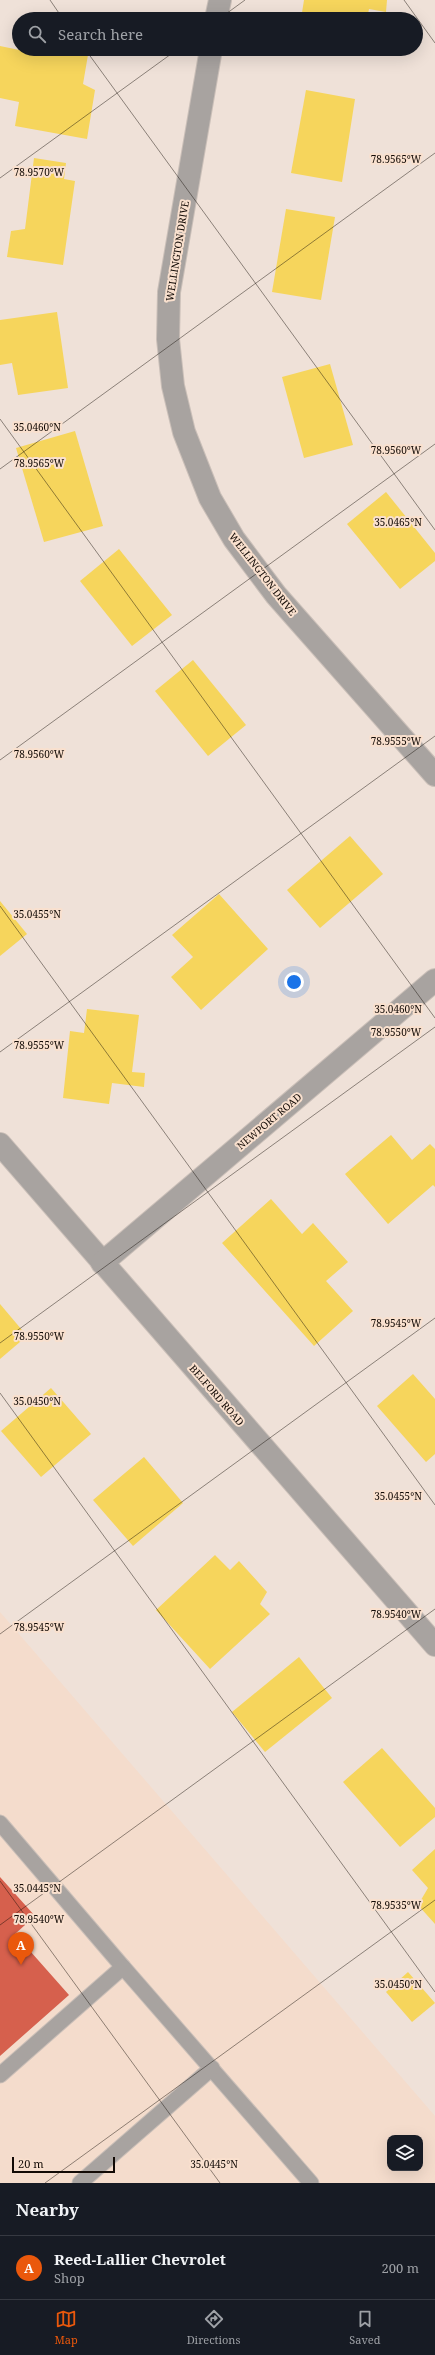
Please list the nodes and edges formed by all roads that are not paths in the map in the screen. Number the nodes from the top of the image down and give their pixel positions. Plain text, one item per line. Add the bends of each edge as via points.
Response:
1 (220, 0) edge
2 (217, 12) edge
3 (210, 56) edge
4 (435, 775) edge
5 (435, 980) edge
6 (0, 1144) edge
7 (102, 1263) junction
8 (435, 1645) edge
9 (0, 1823) edge
10 (124, 1967) junction
11 (212, 2068) junction
12 (0, 2075) edge
13 (80, 2183) edge
14 (311, 2183) edge

1 - 2 street
3 - 4 street, WELLINGTON DRIVE via 169,292 168,339 173,386 184,432 210,498 234,538 276,595
5 - 7 street, NEWPORT ROAD
6 - 7 street, BELFORD ROAD
7 - 8 street, BELFORD ROAD
9 - 10 lane
10 - 11 lane
10 - 12 lane
11 - 13 lane
11 - 14 lane

